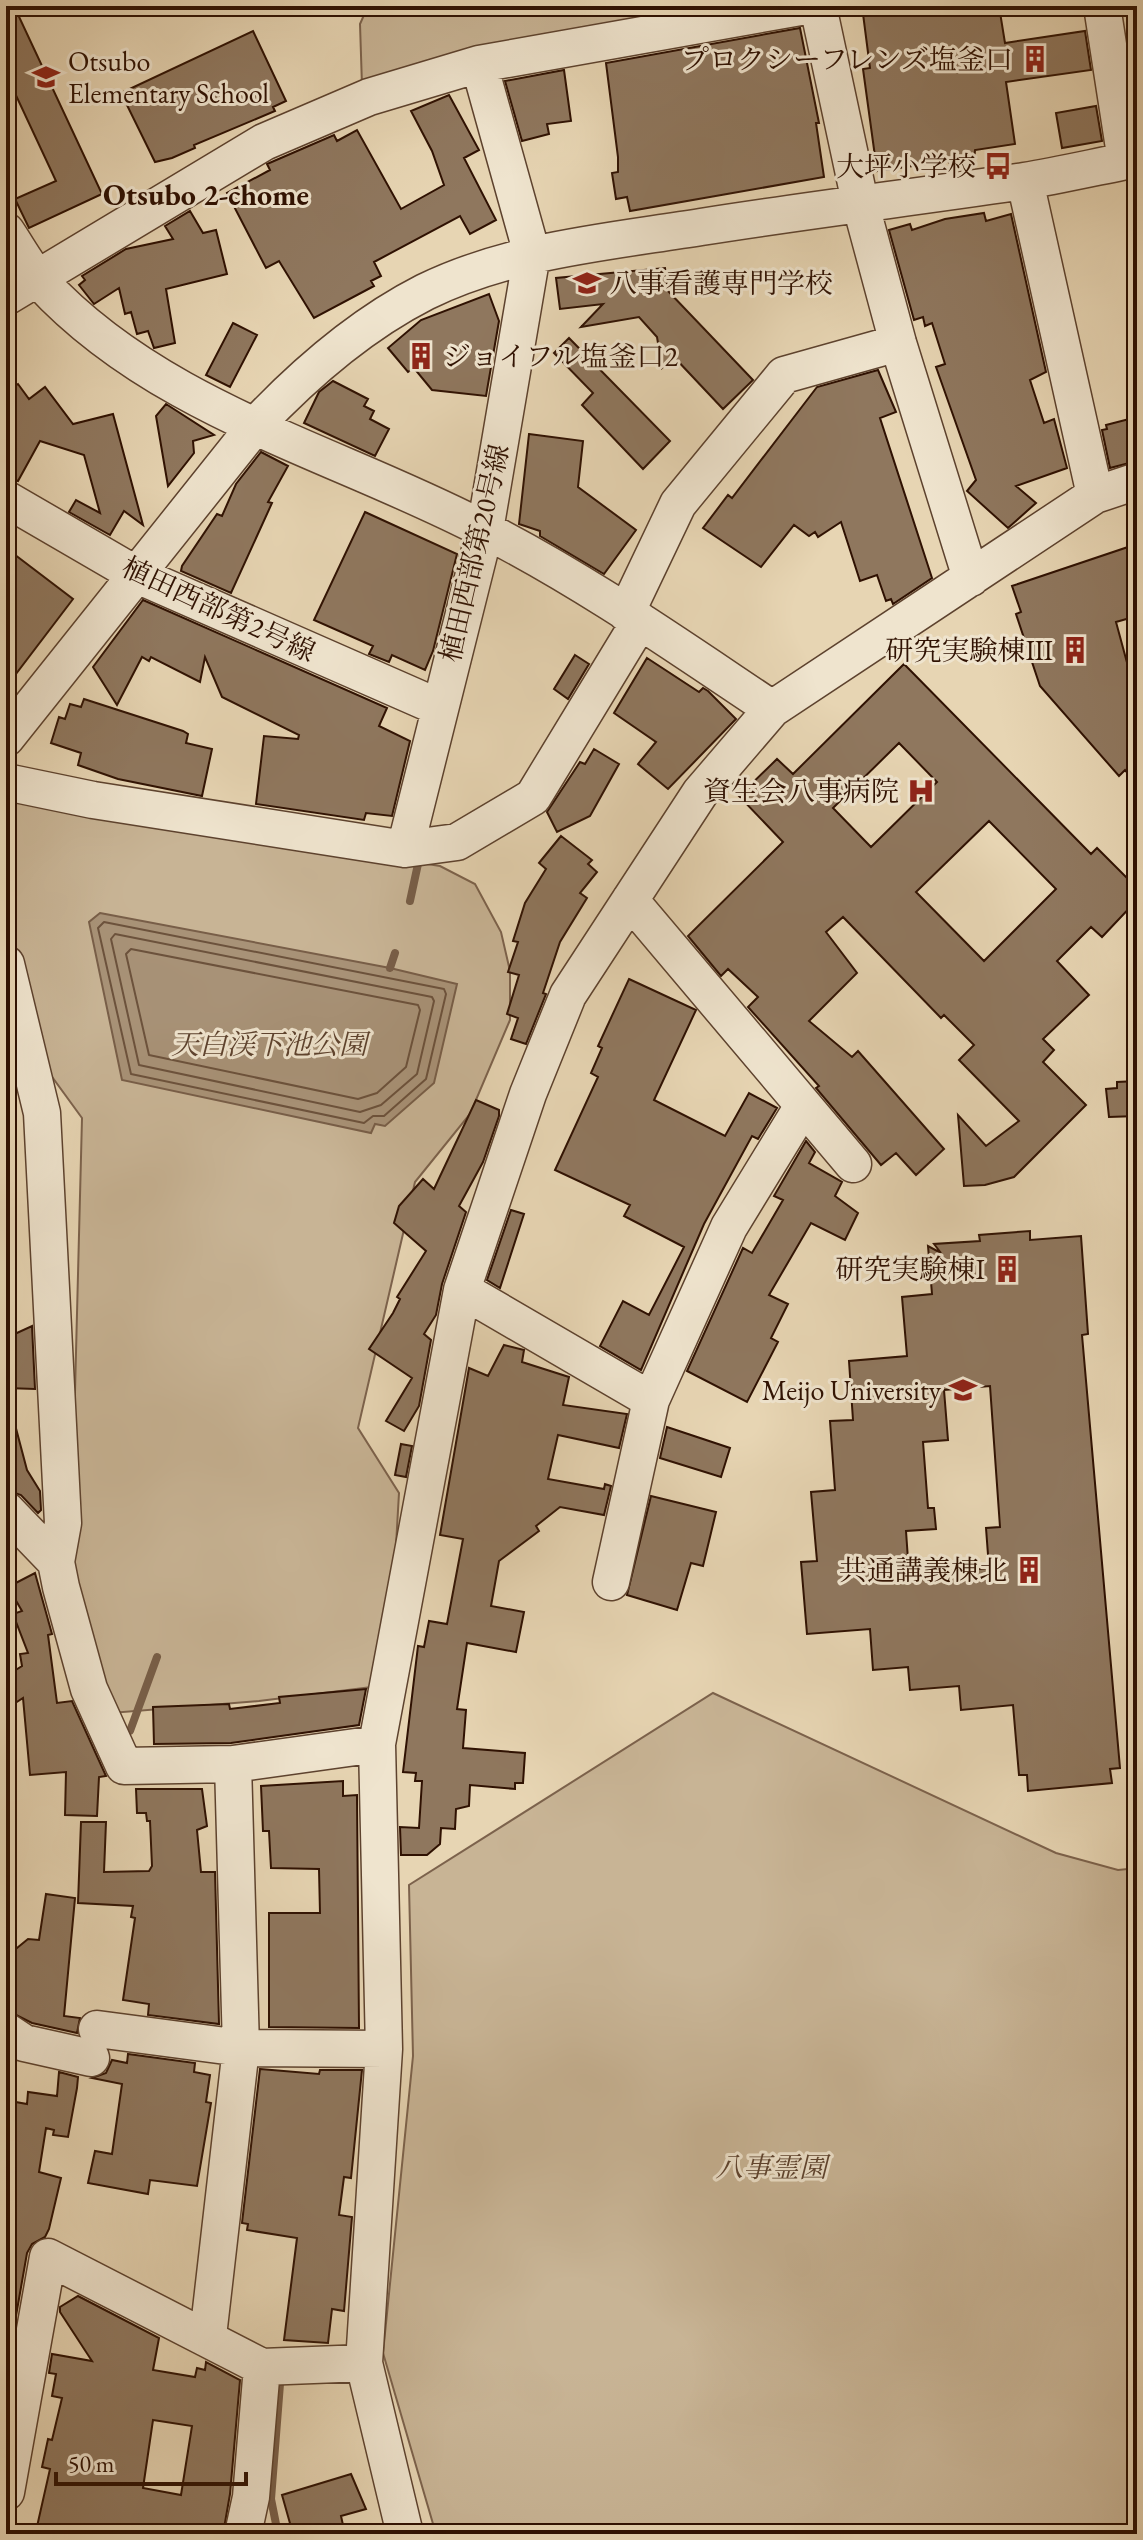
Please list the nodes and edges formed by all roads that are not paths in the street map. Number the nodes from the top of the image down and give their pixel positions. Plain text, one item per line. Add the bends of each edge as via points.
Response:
1 (806, 6) edge
2 (818, 6) edge
3 (1102, 6) edge
4 (479, 64) junction
5 (1132, 160) edge
6 (1025, 181) junction
7 (860, 202) junction
8 (6, 231) edge
9 (532, 254) junction
10 (38, 279) junction
11 (6, 297) edge
12 (898, 343) junction
13 (255, 426) junction
14 (1137, 481) edge
15 (1095, 495) junction
16 (6, 499) edge
17 (485, 530) junction
18 (135, 574) junction
19 (971, 578) junction
20 (633, 617) junction
21 (438, 707) junction
22 (772, 709) junction
23 (6, 738) edge
24 (6, 782) edge
25 (405, 849) junction
26 (630, 900) junction
27 (6, 964) edge
28 (803, 1106) junction
29 (853, 1164) dead end
30 (462, 1290) junction
31 (651, 1400) junction
32 (6, 1510) edge
33 (58, 1574) junction
34 (611, 1582) dead end
35 (377, 1744) junction
36 (233, 1764) junction
37 (6, 2031) edge
38 (241, 2048) junction
39 (384, 2049) junction
40 (208, 2336) junction
41 (364, 2363) junction
42 (262, 2367) junction
43 (6, 2492) edge
44 (243, 2534) edge
45 (405, 2534) edge

1 - 4 street
2 - 7 street
3 - 5 street
4 - 9 street
4 - 10 street via 369,97 264,142
5 - 6 street
6 - 7 street
6 - 15 street
7 - 9 street
7 - 12 street
8 - 10 street
9 - 13 street via 438,287 371,324 295,383
9 - 17 street, 植田西部第20号線
10 - 11 street
10 - 13 street via 118,350
12 - 19 street
12 - 20 street via 784,375 678,504
13 - 17 street
13 - 18 street
14 - 15 street
15 - 19 street
16 - 18 street, 植田西部第2号線
17 - 20 street
17 - 21 street, 植田西部第20号線
18 - 21 street, 植田西部第2号線
18 - 23 street
19 - 22 street
20 - 22 street
20 - 25 street via 533,797 457,842
21 - 25 street, 植田西部第20号線
22 - 26 street via 700,793
24 - 25 street
26 - 28 street
26 - 30 street via 568,995 528,1094
27 - 33 street via 42,1113 63,1523
28 - 29 street
28 - 31 street via 729,1227
30 - 31 street
30 - 35 street
31 - 34 street
32 - 33 street
33 - 36 street via 89,1689 124,1766
35 - 36 street
35 - 39 street
36 - 38 street
37 - 38 street via 24,2043
38 - 39 street
38 - 40 street
39 - 41 street
40 - 42 street
40 - 43 street via 48,2257
41 - 42 street
41 - 45 street
42 - 44 street

